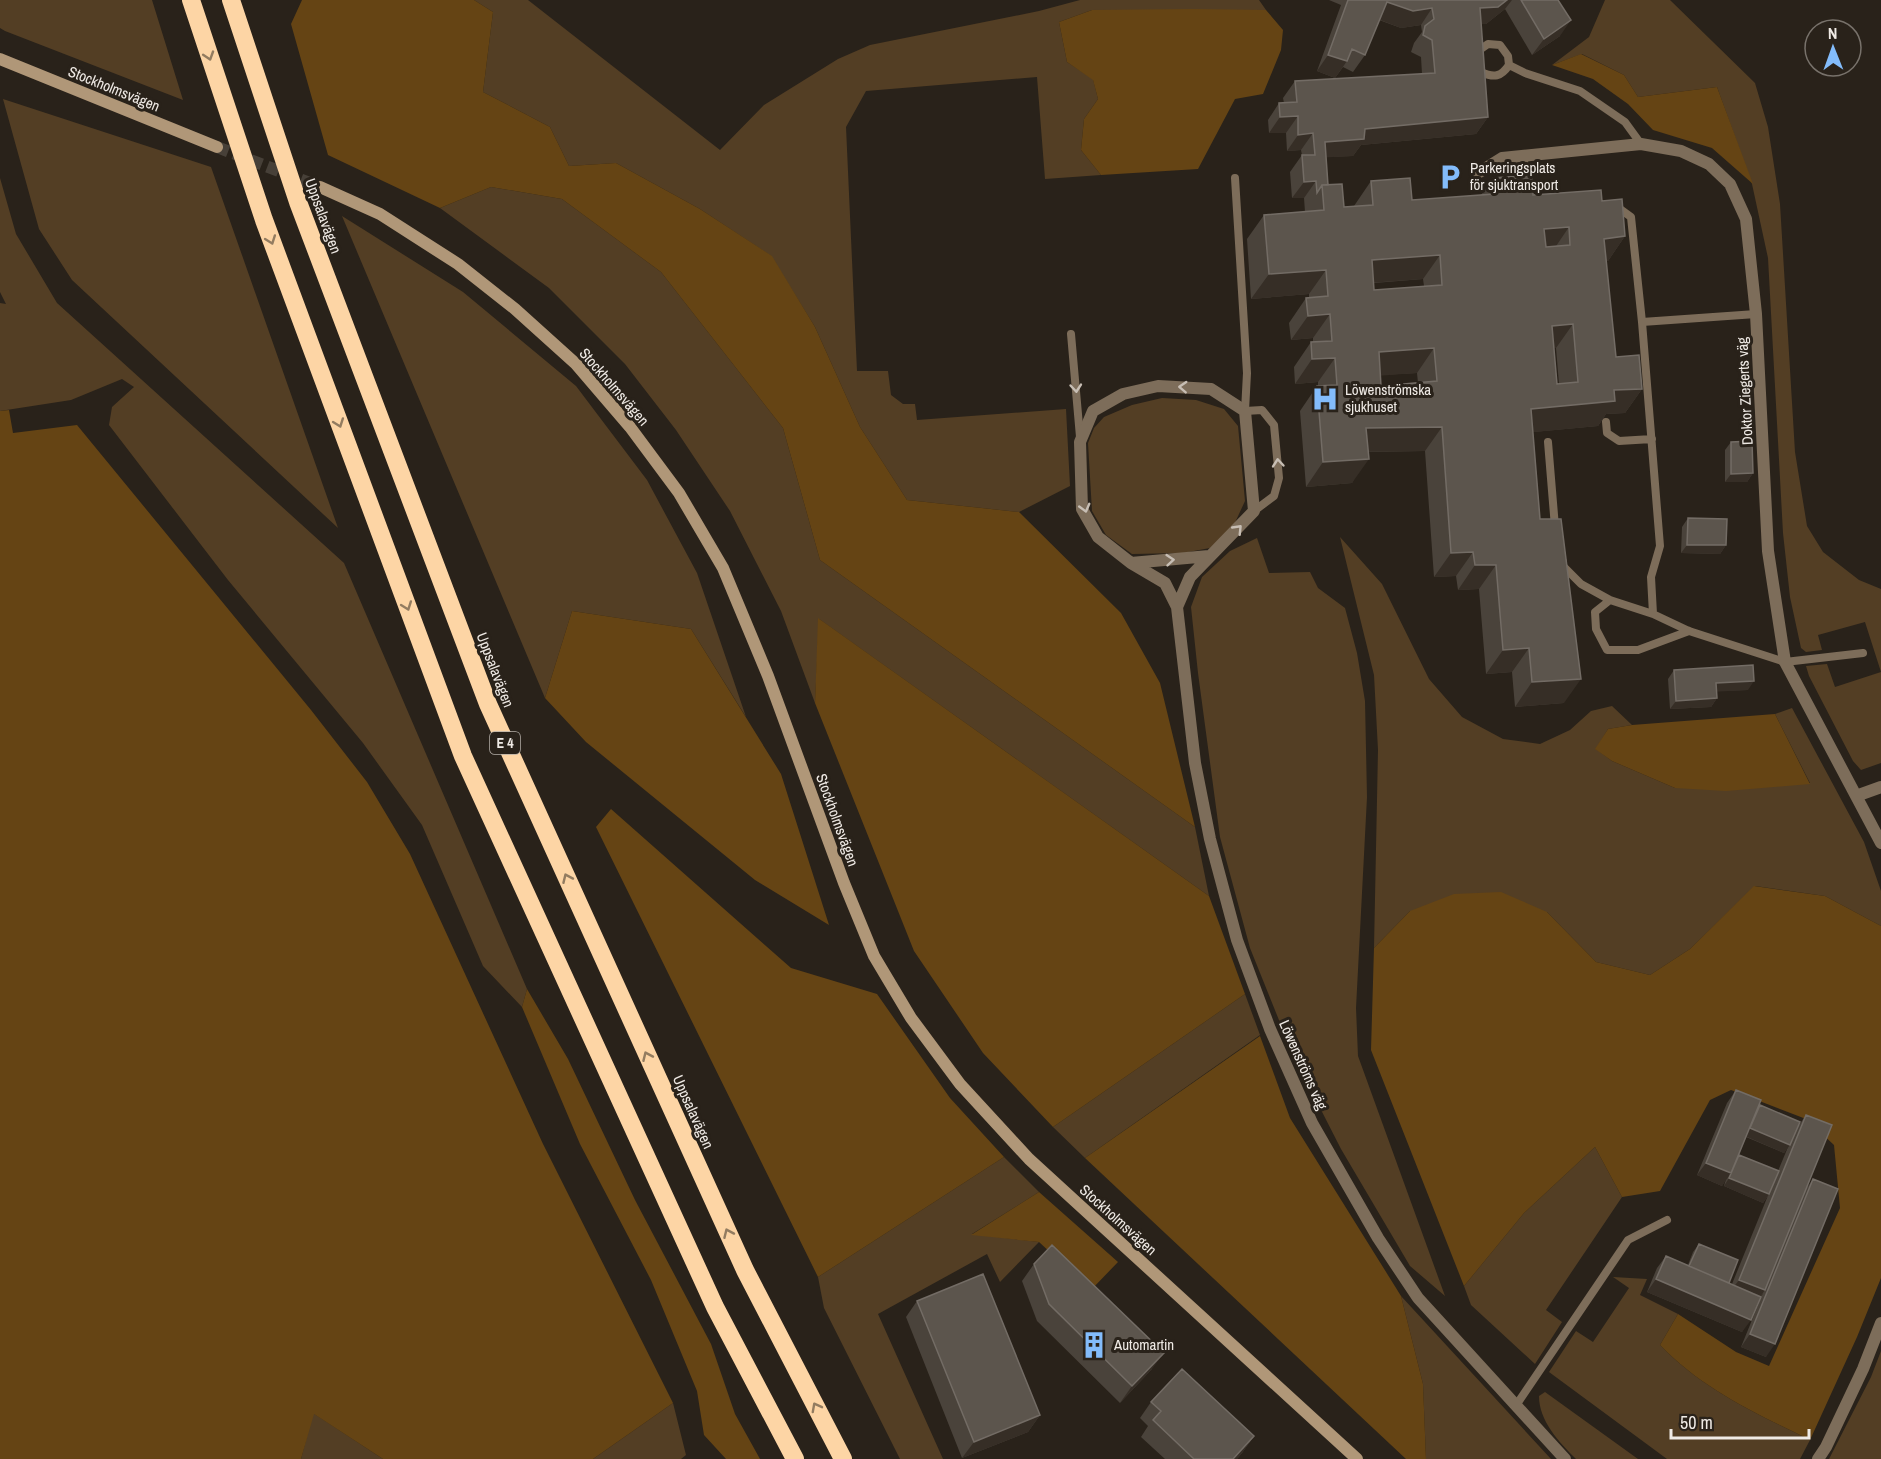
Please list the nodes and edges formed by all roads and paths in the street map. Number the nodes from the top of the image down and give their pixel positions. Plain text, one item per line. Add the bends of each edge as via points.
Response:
1 (191, 0) edge
2 (231, 0) edge
3 (0, 59) edge
4 (1509, 65) junction
5 (1641, 144) junction
6 (217, 147) tunnel mouth
7 (1524, 155) junction
8 (1478, 173) dead end
9 (1235, 178) dead end
10 (320, 187) tunnel mouth
11 (1526, 190) edge
12 (1610, 209) edge
13 (1756, 314) junction
14 (1642, 322) junction
15 (1071, 334) dead end
16 (1245, 411) junction
17 (1606, 422) edge
18 (1652, 439) junction
19 (1080, 442) junction
20 (1548, 442) dead end
21 (1254, 511) junction
22 (1555, 531) edge
23 (1561, 554) edge
24 (1209, 556) junction
25 (1131, 563) junction
26 (1610, 600) junction
27 (1177, 607) junction
28 (1653, 614) junction
29 (1689, 632) junction
30 (1863, 653) dead end
31 (1785, 662) junction
32 (1881, 787) edge
33 (1856, 796) junction
34 (1881, 843) edge
35 (1667, 1220) dead end
36 (1881, 1323) edge
37 (1517, 1404) junction
38 (795, 1459) edge
39 (843, 1459) edge
40 (1357, 1459) edge
41 (1565, 1459) edge
42 (1818, 1459) edge

1 -> 38 highway via 264,220 463,756 715,1307
39 -> 2 highway, Uppsalavägen / E 4 via 745,1270 488,704 298,202
3 - 6 street, Stockholmsvägen
4 - 4 lane via 1500,45 1488,44 1478,51 1476,62 1481,72 1492,77 1503,74
4 - 5 lane via 1580,91 1625,122
5 - 7 street, Doktor Ziegerts väg
5 - 13 street, Doktor Ziegerts väg via 1681,151 1709,164 1730,184 1746,219
7 - 8 street, Doktor Ziegerts väg via 1502,158
7 - 11 lane
9 - 16 lane via 1246,363
10 - 40 street, Stockholmsvägen via 380,214 458,264 576,364 630,426 679,493 723,568 874,956 911,1018 960,1084 1029,1159
12 - 14 lane via 1620,209 1631,217
13 - 14 lane
13 - 31 street, Doktor Ziegerts väg via 1768,551
14 - 18 lane
15 -> 19 lane
16 -> 19 street, Löwenströms väg via 1211,389 1158,386 1123,394 1093,411
16 - 21 street
21 -> 16 lane via 1274,496 1279,478 1275,425 1262,410
17 - 18 lane via 1607,434 1619,441
18 - 28 lane via 1660,546 1651,577
19 -> 25 street, Löwenströms väg via 1082,509 1098,537
20 - 22 lane
24 -> 21 street
23 - 26 lane via 1563,566 1581,584
25 -> 24 street
24 - 27 street via 1190,577
25 - 27 street, Löwenströms väg via 1165,583
26 - 28 lane
26 - 29 lane via 1595,612 1596,629 1607,650 1638,650
27 - 37 street, Löwenströms väg via 1196,763 1210,839 1237,940 1270,1029 1312,1123 1378,1238 1418,1298
28 - 29 lane
29 - 31 lane
30 - 31 lane
31 - 33 street, Doktor Ziegerts väg
32 - 33 street
33 - 34 street, Doktor Ziegerts väg
35 - 37 lane via 1628,1240
36 - 42 street via 1863,1369
37 - 41 street, Löwenströms väg

